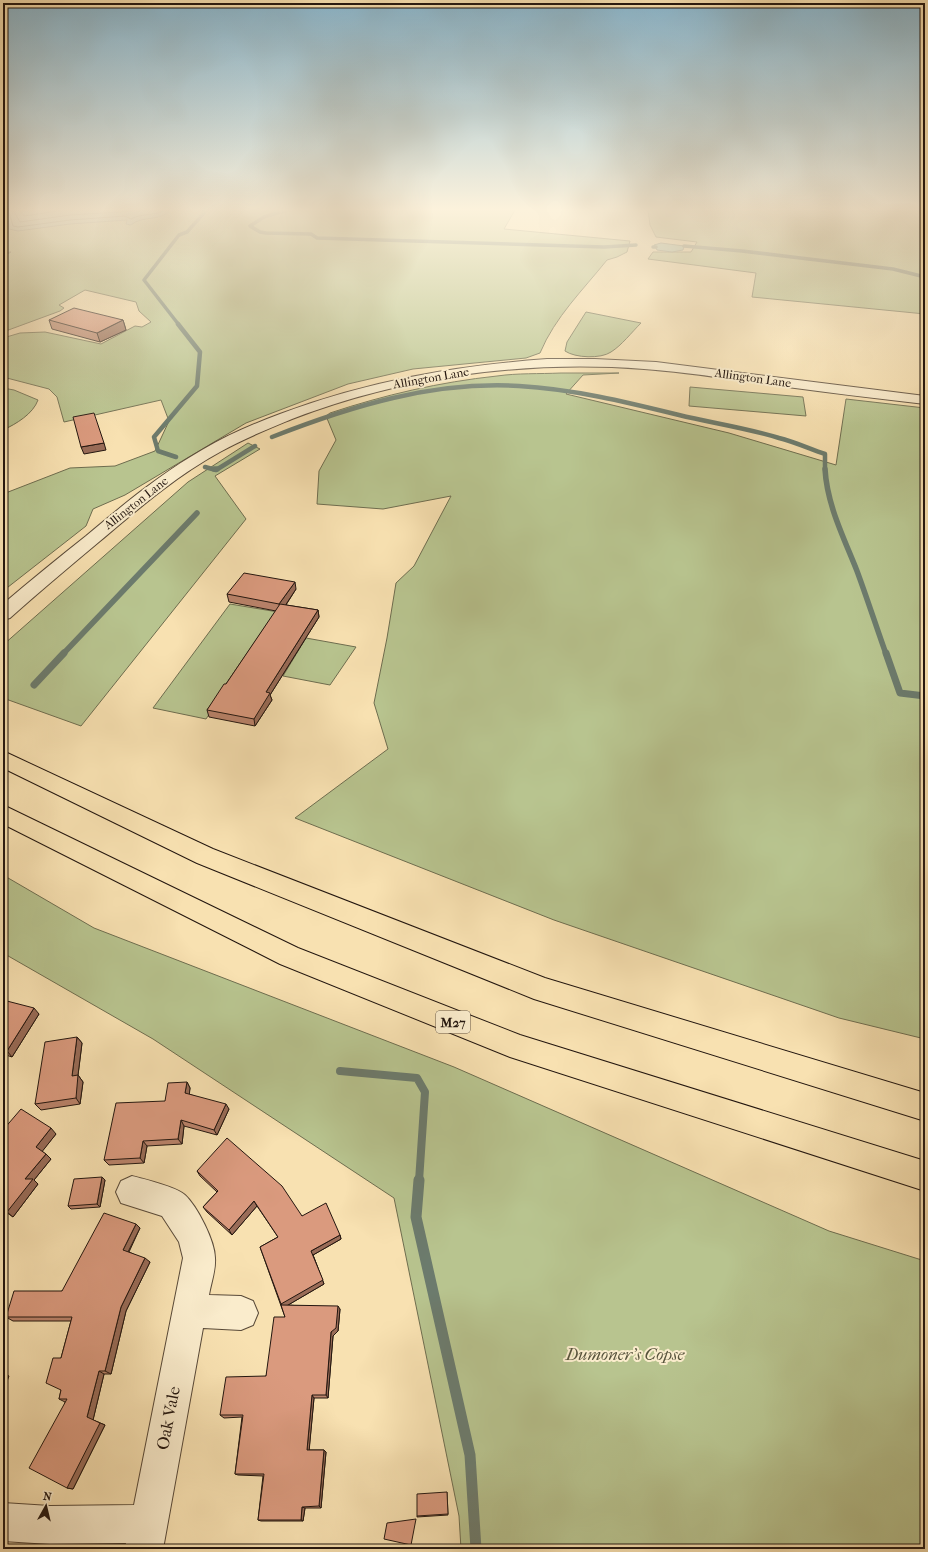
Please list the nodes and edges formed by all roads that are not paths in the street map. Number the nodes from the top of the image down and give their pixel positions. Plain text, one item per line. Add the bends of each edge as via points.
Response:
1 (925, 400) edge
2 (3, 614) edge
3 (3, 759) edge
4 (3, 814) edge
5 (925, 1107) edge
6 (925, 1176) edge
7 (132, 1192) dead end
8 (188, 1311) junction
9 (241, 1313) dead end
10 (3, 1522) edge
11 (146, 1537) edge

1 - 2 street, Allington Lane via 672,368 601,363 510,366 402,382 335,399 287,416 231,440 208,453 152,489
3 - 5 highway via 205,856 543,990
4 - 6 highway, M27 via 289,956 520,1048
7 - 8 street, Oak Vale via 154,1197 173,1206 194,1236 198,1258
8 - 9 street
8 - 11 street, Oak Vale
10 - 11 street, Oak Vale

